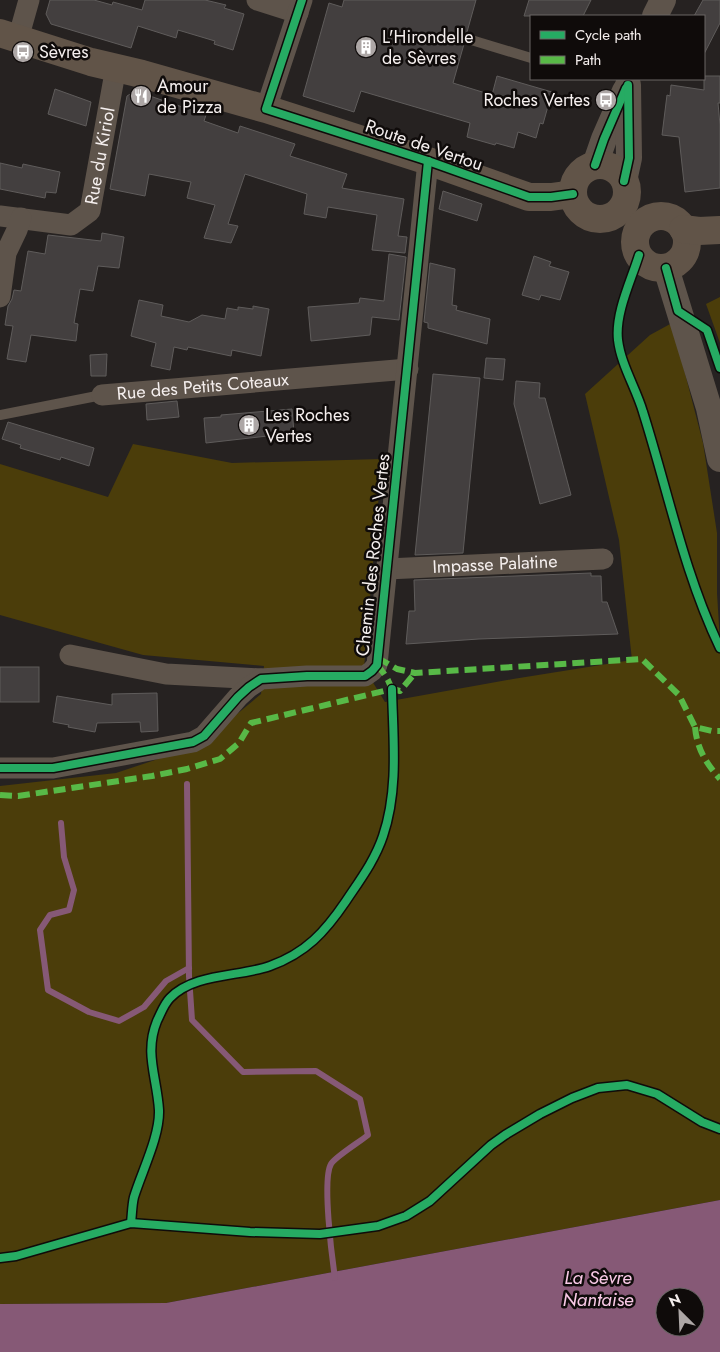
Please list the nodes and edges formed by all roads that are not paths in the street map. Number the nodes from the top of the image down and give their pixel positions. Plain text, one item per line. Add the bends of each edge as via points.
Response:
1 (29, 0) edge
2 (257, 0) edge
3 (663, 0) edge
4 (300, 6) edge
5 (656, 15) edge
6 (9, 36) edge
7 (468, 39) dead end
8 (530, 58) edge
9 (116, 67) junction
10 (628, 82) edge
11 (266, 109) junction
12 (428, 161) junction
13 (595, 165) junction
14 (626, 185) junction
15 (573, 194) junction
16 (10, 217) edge
17 (608, 217) junction
18 (671, 223) junction
19 (720, 230) edge
20 (635, 244) junction
21 (666, 268) junction
22 (0, 297) edge
23 (408, 369) junction
24 (102, 395) joint
25 (0, 415) edge
26 (720, 459) edge
27 (603, 559) dead end
28 (387, 569) junction
29 (70, 655) dead end
30 (261, 679) junction
31 (0, 768) edge

1 - 6 street
2 - 4 street
3 - 5 street
4 - 11 street
6 - 9 main road, Route de Vertou
7 - 8 lane
9 - 11 main road, Route de Vertou
9 - 16 street, Rue du Kiriol via 90,211 71,225
10 - 13 street
10 - 14 street
11 - 12 main road, Route de Vertou
12 - 15 main road, Route de Vertou via 529,197
12 - 23 street, Chemin des Roches Vertes
13 - 14 main road via 604,165 620,173
13 - 15 main road via 576,179
14 - 17 main road via 622,206
14 - 18 main road
15 - 17 main road via 579,209 585,214 592,218
16 - 22 street via 17,230 6,253
17 - 20 main road
18 - 19 main road via 699,231
18 - 20 main road via 650,219 636,234
18 - 21 main road via 686,237 680,260
20 - 21 main road via 644,262
21 - 26 street via 709,408
23 - 24 street, Rue des Petits Coteaux
23 - 28 street, Chemin des Roches Vertes
24 - 25 lane, Rue des Petits Coteaux
27 - 28 street, Impasse Palatine
28 - 30 street, Chemin des Roches Vertes via 377,665 372,671 365,676
29 - 30 street, Chemin des Roches Vertes via 166,674
30 - 31 street via 238,697 204,736 193,742 53,768

